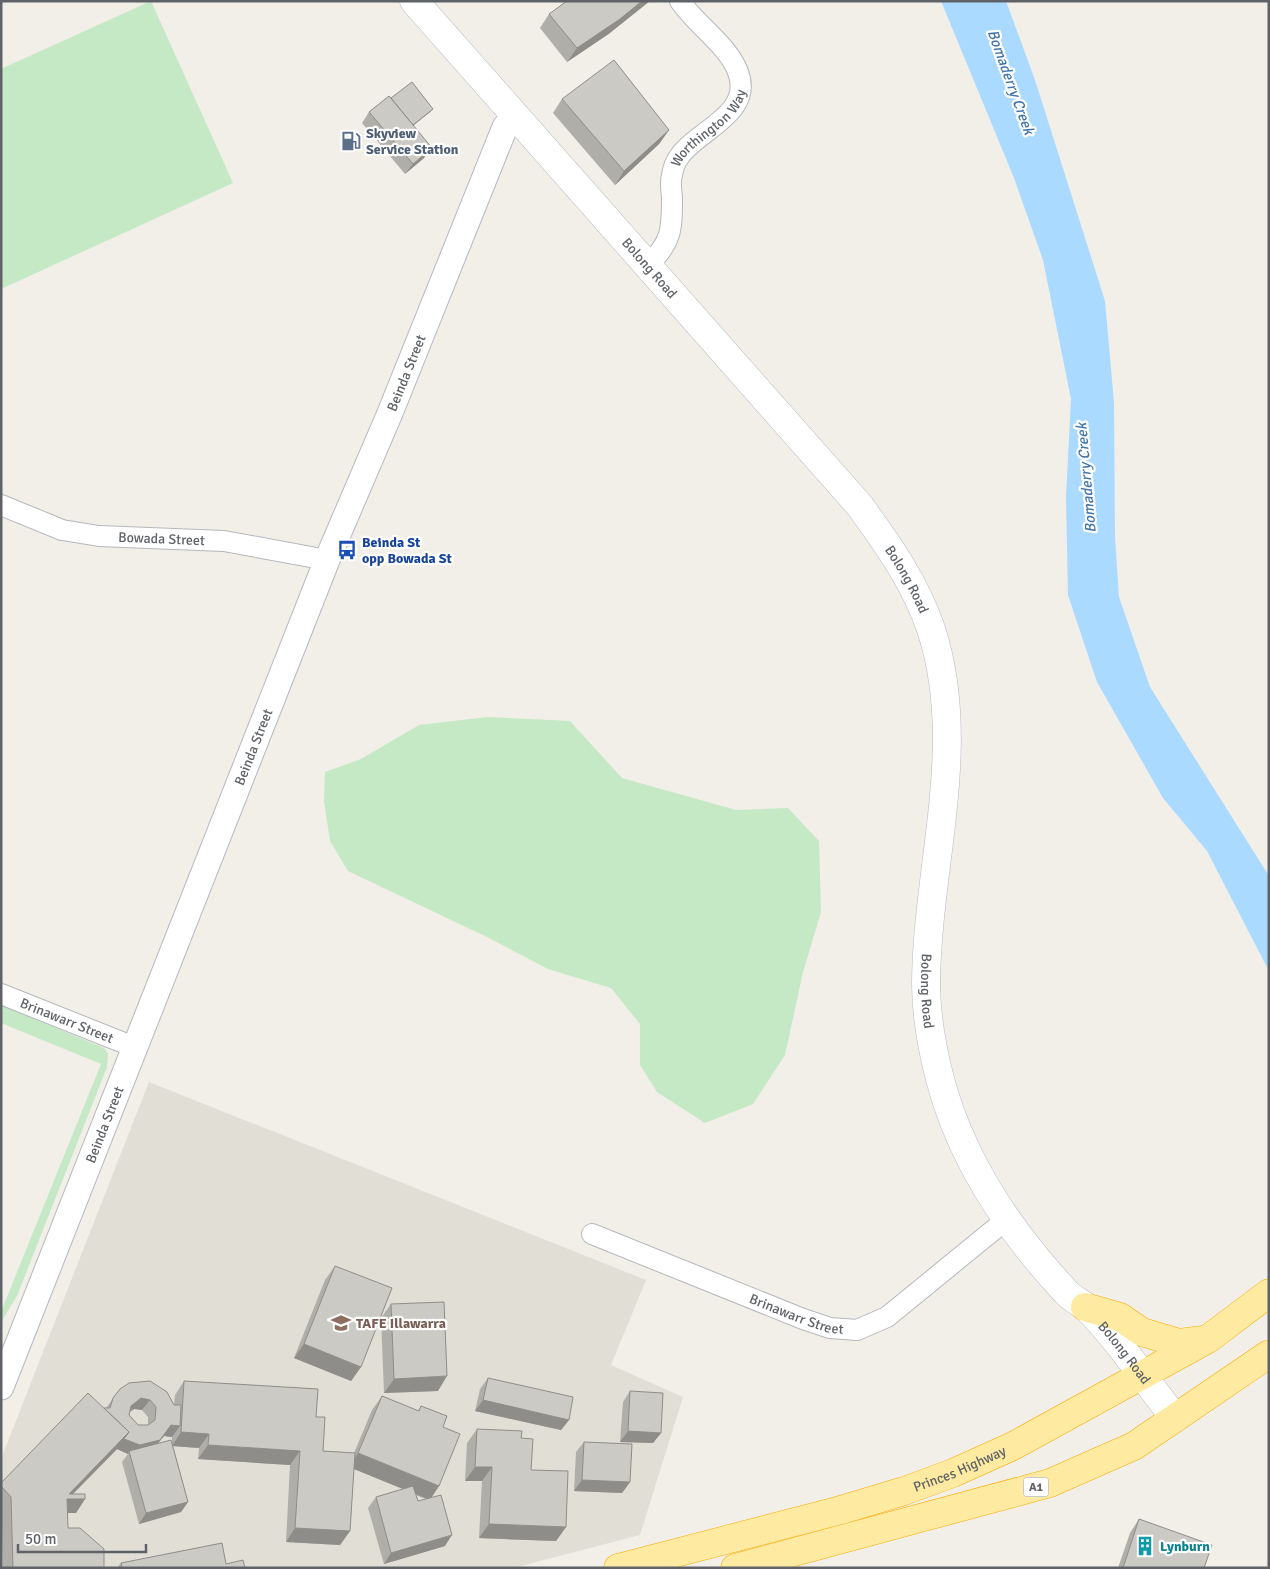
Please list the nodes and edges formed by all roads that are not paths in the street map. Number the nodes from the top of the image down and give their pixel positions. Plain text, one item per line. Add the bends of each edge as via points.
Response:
1 (414, 1) edge
2 (680, 1) edge
3 (516, 115) junction
4 (647, 266) junction
5 (1, 506) edge
6 (326, 560) junction
7 (1, 994) edge
8 (134, 1047) junction
9 (1006, 1219) junction
10 (592, 1234) dead end
11 (1269, 1293) edge
12 (1076, 1300) junction
13 (1208, 1339) junction
14 (1269, 1354) edge
15 (1134, 1379) junction
16 (1, 1387) edge
17 (1168, 1423) junction
18 (618, 1568) edge
19 (734, 1568) edge

1 - 3 main road, Bolong Road
2 - 4 street, Worthington Way via 718,42 738,72 740,96 717,125 678,157 671,177 670,236 658,256
3 - 4 main road, Bolong Road
3 - 6 street, Beinda Street via 505,127 390,413
4 - 9 main road, Bolong Road via 860,506 898,558 931,629 946,703 948,750 929,926 928,1017 947,1102 984,1186
5 - 6 street, Bowada Street via 62,530 90,535 224,541
6 - 8 street, Beinda Street
7 - 8 street, Brinawarr Street
8 - 16 street, Beinda Street
9 - 10 street, Brinawarr Street via 887,1317 857,1330 830,1328 803,1319
9 - 12 main road, Bolong Road
11 - 13 highway, Princes Highway
12 - 13 highway via 1120,1317 1142,1332 1179,1343
12 - 15 main road, Bolong Road
13 - 15 highway, Princes Highway
14 - 17 highway, A1
15 - 17 main road, Bolong Road
15 - 18 highway, Princes Highway via 1013,1446 904,1491
17 - 19 highway, A1 via 1134,1446 1050,1482

